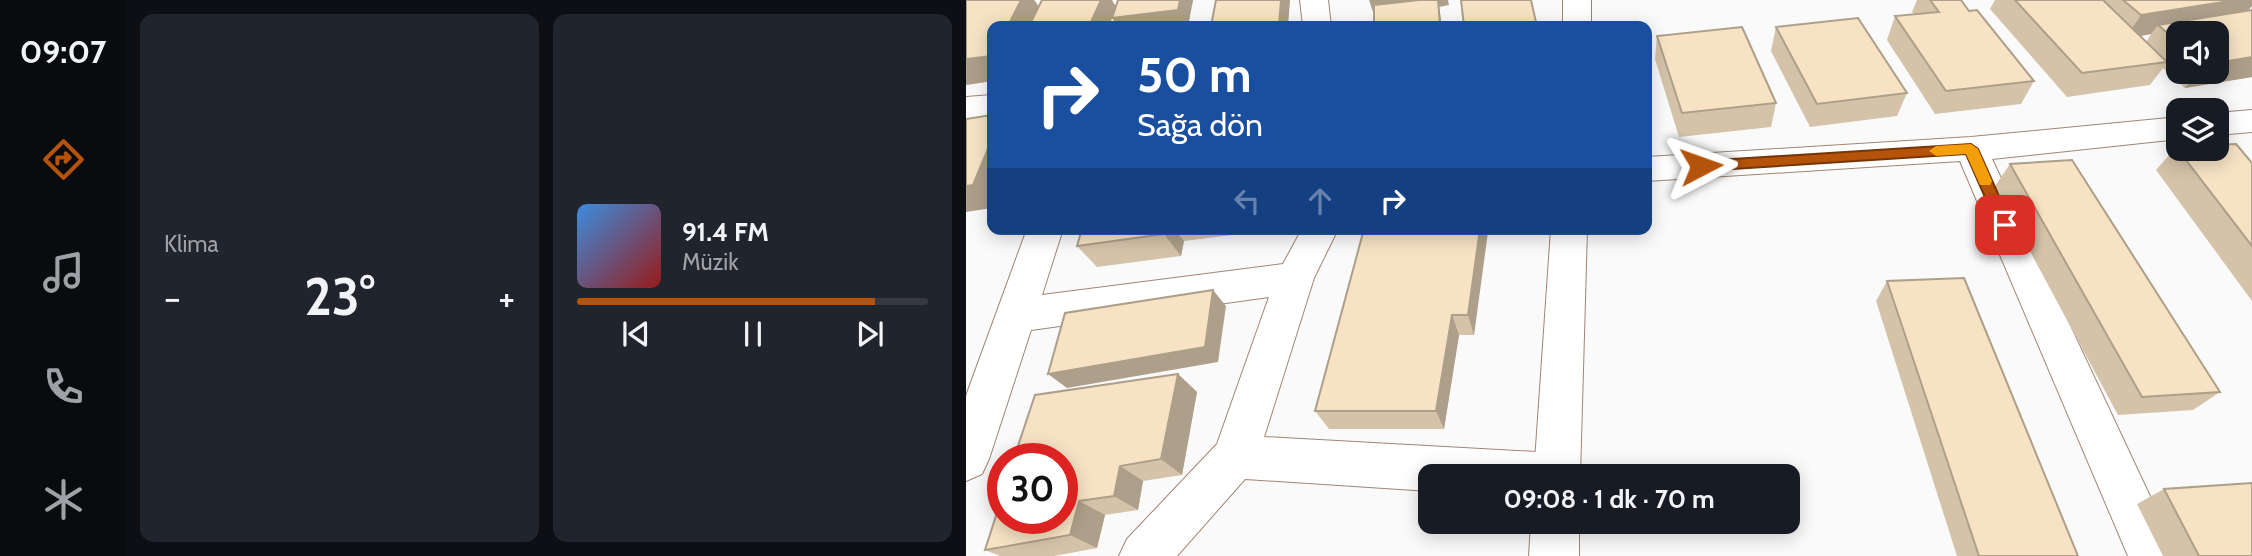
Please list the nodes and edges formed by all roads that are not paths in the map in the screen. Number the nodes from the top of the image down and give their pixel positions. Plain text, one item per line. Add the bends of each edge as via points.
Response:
1 (1314, 0) edge
2 (1577, 0) edge
3 (1316, 21) edge
4 (1577, 21) edge
5 (987, 106) edge
6 (966, 108) edge
7 (2252, 121) edge
8 (2229, 123) edge
9 (2166, 129) edge
10 (1971, 149) junction
11 (1652, 169) edge
12 (1043, 235) edge
13 (1317, 235) edge
14 (1569, 235) edge
15 (1295, 278) junction
16 (1016, 315) junction
17 (969, 441) edge
18 (1235, 457) junction
19 (1557, 464) edge
20 (1418, 468) edge
21 (1555, 534) edge
22 (1144, 556) edge
23 (1554, 556) edge
24 (2153, 556) edge

1 - 3 street
2 - 4 street
5 - 6 street
7 - 8 street
9 - 10 street
10 - 11 street
10 - 24 street
12 - 16 street
13 - 15 street
14 - 19 street
15 - 16 street
15 - 18 street
16 - 17 street
18 - 20 street
18 - 22 street
21 - 23 street

